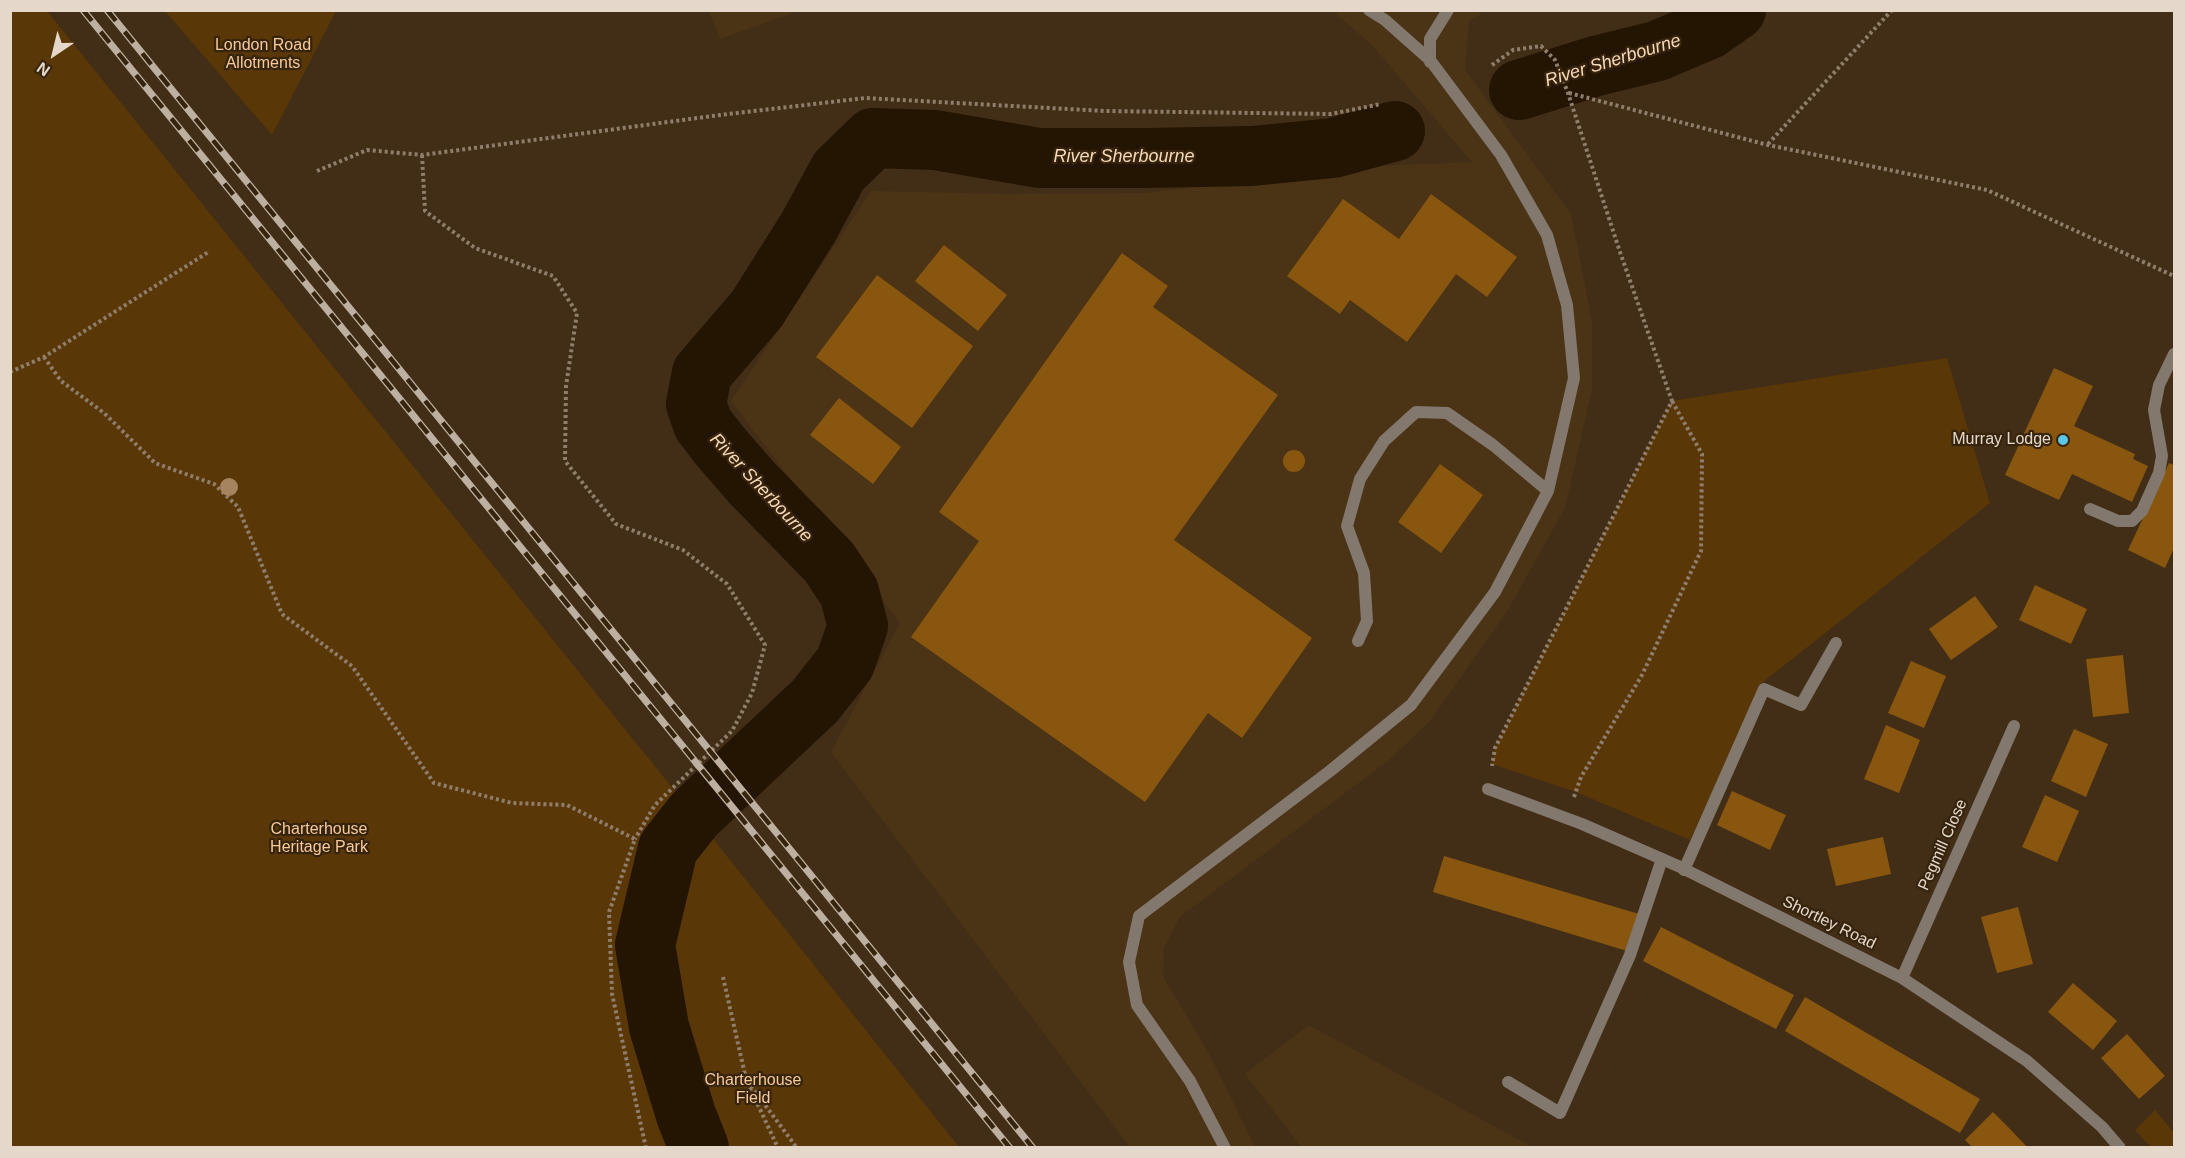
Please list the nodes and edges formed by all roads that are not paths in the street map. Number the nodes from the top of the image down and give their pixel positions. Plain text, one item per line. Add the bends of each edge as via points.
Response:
1 (1369, 10) edge
2 (1448, 10) edge
3 (1430, 62) junction
4 (2175, 354) edge
5 (1548, 491) junction
6 (2090, 509) dead end
7 (1358, 641) dead end
8 (1836, 643) dead end
9 (2014, 726) dead end
10 (1488, 789) road end
11 (1662, 859) junction
12 (1684, 870) junction
13 (1902, 978) junction
14 (1508, 1082) dead end
15 (1225, 1148) edge
16 (2120, 1148) edge

1 - 3 street
2 - 3 street via 1430,39
3 - 5 street via 1501,155 1547,235 1567,305 1574,378
4 - 6 street via 2159,385 2154,410 2162,456 2142,511 2132,520 2118,521
5 - 7 street via 1447,413 1416,412 1384,441 1360,479 1347,526 1364,573 1367,621
5 - 15 street via 1496,592 1411,705 1139,916 1129,962 1137,1005 1190,1081
8 - 12 street via 1801,705 1764,689
9 - 13 street, Pegmill Close
10 - 11 street, Shortley Road
11 - 12 street, Shortley Road
11 - 14 street via 1630,955 1560,1113
12 - 13 street, Shortley Road
13 - 16 street, Shortley Road via 2027,1061 2102,1127

